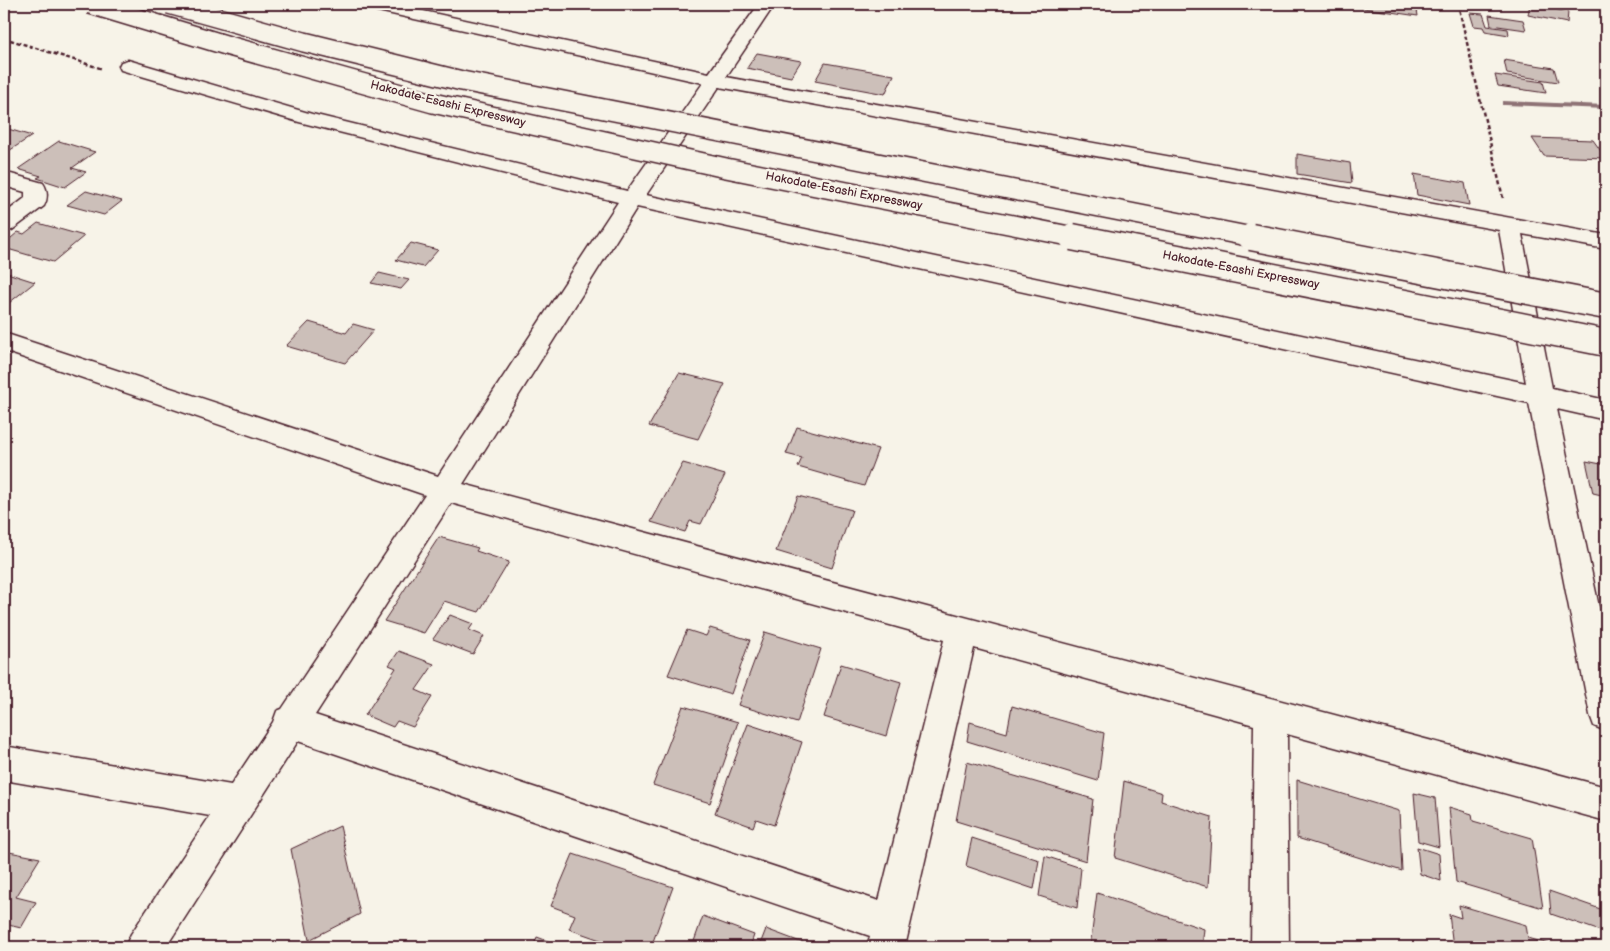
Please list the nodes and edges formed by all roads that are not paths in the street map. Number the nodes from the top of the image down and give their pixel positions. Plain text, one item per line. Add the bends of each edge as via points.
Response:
1 (90, 4) edge
2 (170, 4) edge
3 (369, 4) edge
4 (767, 4) edge
5 (128, 66) dead end
6 (714, 80) junction
7 (4, 179) edge
8 (632, 199) junction
9 (1509, 224) junction
10 (4, 225) edge
11 (1606, 242) edge
12 (1606, 306) edge
13 (4, 342) edge
14 (1606, 343) edge
15 (1541, 397) junction
16 (1606, 410) edge
17 (444, 490) junction
18 (962, 631) junction
19 (1270, 714) junction
20 (1606, 715) edge
21 (289, 722) junction
22 (4, 763) edge
23 (237, 803) junction
24 (1606, 804) edge
25 (889, 936) edge
26 (144, 947) edge
27 (1270, 947) edge

1 - 14 main road, Hakodate-Esashi Expressway, bridge via 433,103 726,168
2 - 12 main road, Hakodate-Esashi Expressway, bridge via 304,42 462,81 748,140
3 - 6 main road
4 - 6 main road
5 - 8 main road via 306,118
6 - 8 main road
6 - 9 main road
7 - 10 main road via 36,188 36,200
8 - 15 main road
8 - 17 main road
9 - 11 main road
9 - 15 main road
13 - 17 main road
15 - 16 main road
15 - 20 main road
17 - 18 main road
17 - 21 main road
18 - 19 main road
18 - 25 main road
19 - 24 main road
19 - 27 main road
21 - 23 main road
21 - 25 main road
22 - 23 main road
23 - 26 main road

